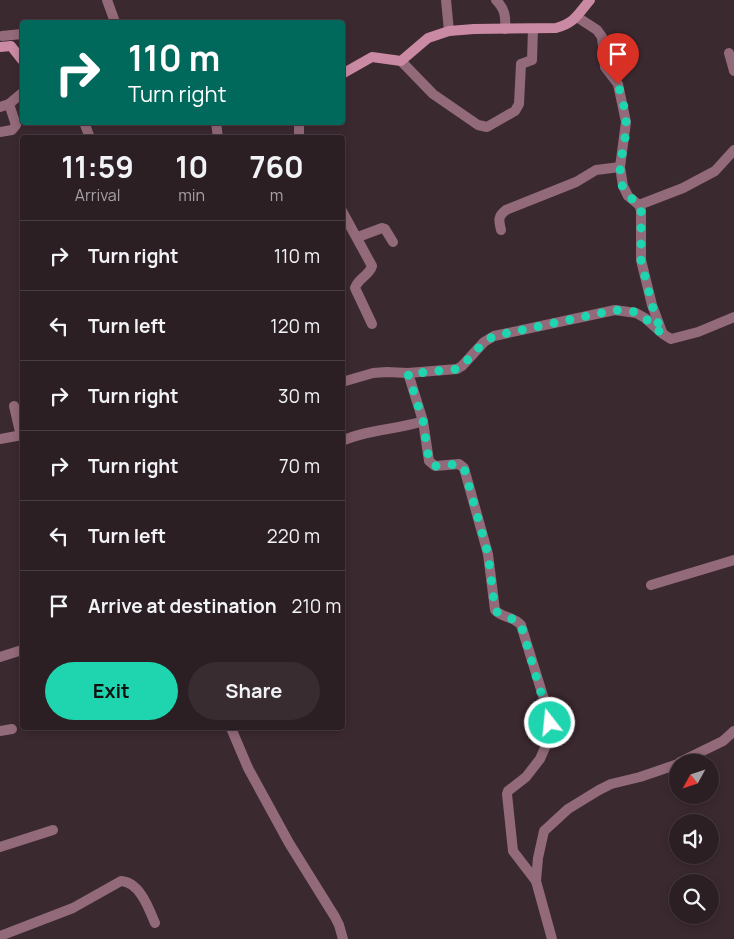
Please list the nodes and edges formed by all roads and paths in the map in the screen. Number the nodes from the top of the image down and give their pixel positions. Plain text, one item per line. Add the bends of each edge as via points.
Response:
1 (107, 0) edge
2 (446, 0) edge
3 (496, 0) edge
4 (586, 2) edge
5 (577, 17) junction
6 (114, 20) edge
7 (505, 29) junction
8 (533, 29) junction
9 (449, 30) junction
10 (20, 35) edge
11 (2, 41) edge
12 (729, 53) dead end
13 (20, 57) edge
14 (401, 61) junction
15 (734, 71) edge
16 (345, 72) edge
17 (20, 95) edge
18 (4, 105) edge
19 (0, 132) edge
20 (734, 150) edge
21 (620, 167) junction
22 (639, 205) junction
23 (345, 215) edge
24 (501, 230) dead end
25 (358, 237) junction
26 (393, 242) dead end
27 (734, 317) edge
28 (372, 324) dead end
29 (662, 334) junction
30 (408, 374) junction
31 (345, 381) edge
32 (14, 406) dead end
33 (423, 421) junction
34 (20, 428) edge
35 (20, 435) edge
36 (0, 439) edge
37 (345, 439) edge
38 (734, 560) edge
39 (651, 585) dead end
40 (20, 651) edge
41 (0, 657) edge
42 (12, 730) dead end
43 (232, 730) edge
44 (0, 731) edge
45 (734, 731) edge
46 (697, 754) edge
47 (669, 767) edge
48 (53, 830) dead end
49 (0, 847) edge
50 (536, 881) junction
51 (155, 923) dead end
52 (0, 936) edge
53 (343, 939) edge
54 (552, 939) edge

1 - 6 street
2 - 9 street
3 - 7 street via 504,8
4 - 5 street
5 - 8 street via 565,26
5 - 21 street via 602,37 605,67 618,84 626,122
7 - 8 street
7 - 9 street
8 - 14 street via 532,60 521,64 519,104 515,111 487,127 478,126 433,94
9 - 14 street via 428,38
10 - 11 street
11 - 13 street via 14,48
12 - 15 street
14 - 16 street via 372,57
17 - 18 street
18 - 19 street via 16,126
20 - 22 street via 716,171
21 - 22 street via 622,186
21 - 24 street via 596,170 576,182 506,210 498,220
22 - 29 street via 641,260
23 - 25 street
25 - 26 street via 382,228
25 - 28 street via 372,266 355,288
27 - 29 street via 680,338 671,340
29 - 30 street via 636,312 615,310 494,336 457,369
30 - 31 street via 373,373
30 - 33 street
32 - 34 street
33 - 37 street
33 - 50 street via 429,461 435,466 459,464 464,468 488,554 495,610 521,625 550,723 540,759 507,794 513,851
35 - 36 street
38 - 39 street
40 - 41 street
42 - 44 street
43 - 53 street via 248,768 335,917
45 - 46 street via 723,741
47 - 50 street via 610,784 552,823 541,838
48 - 49 street
50 - 54 street
51 - 52 street via 136,889 121,881 73,908

